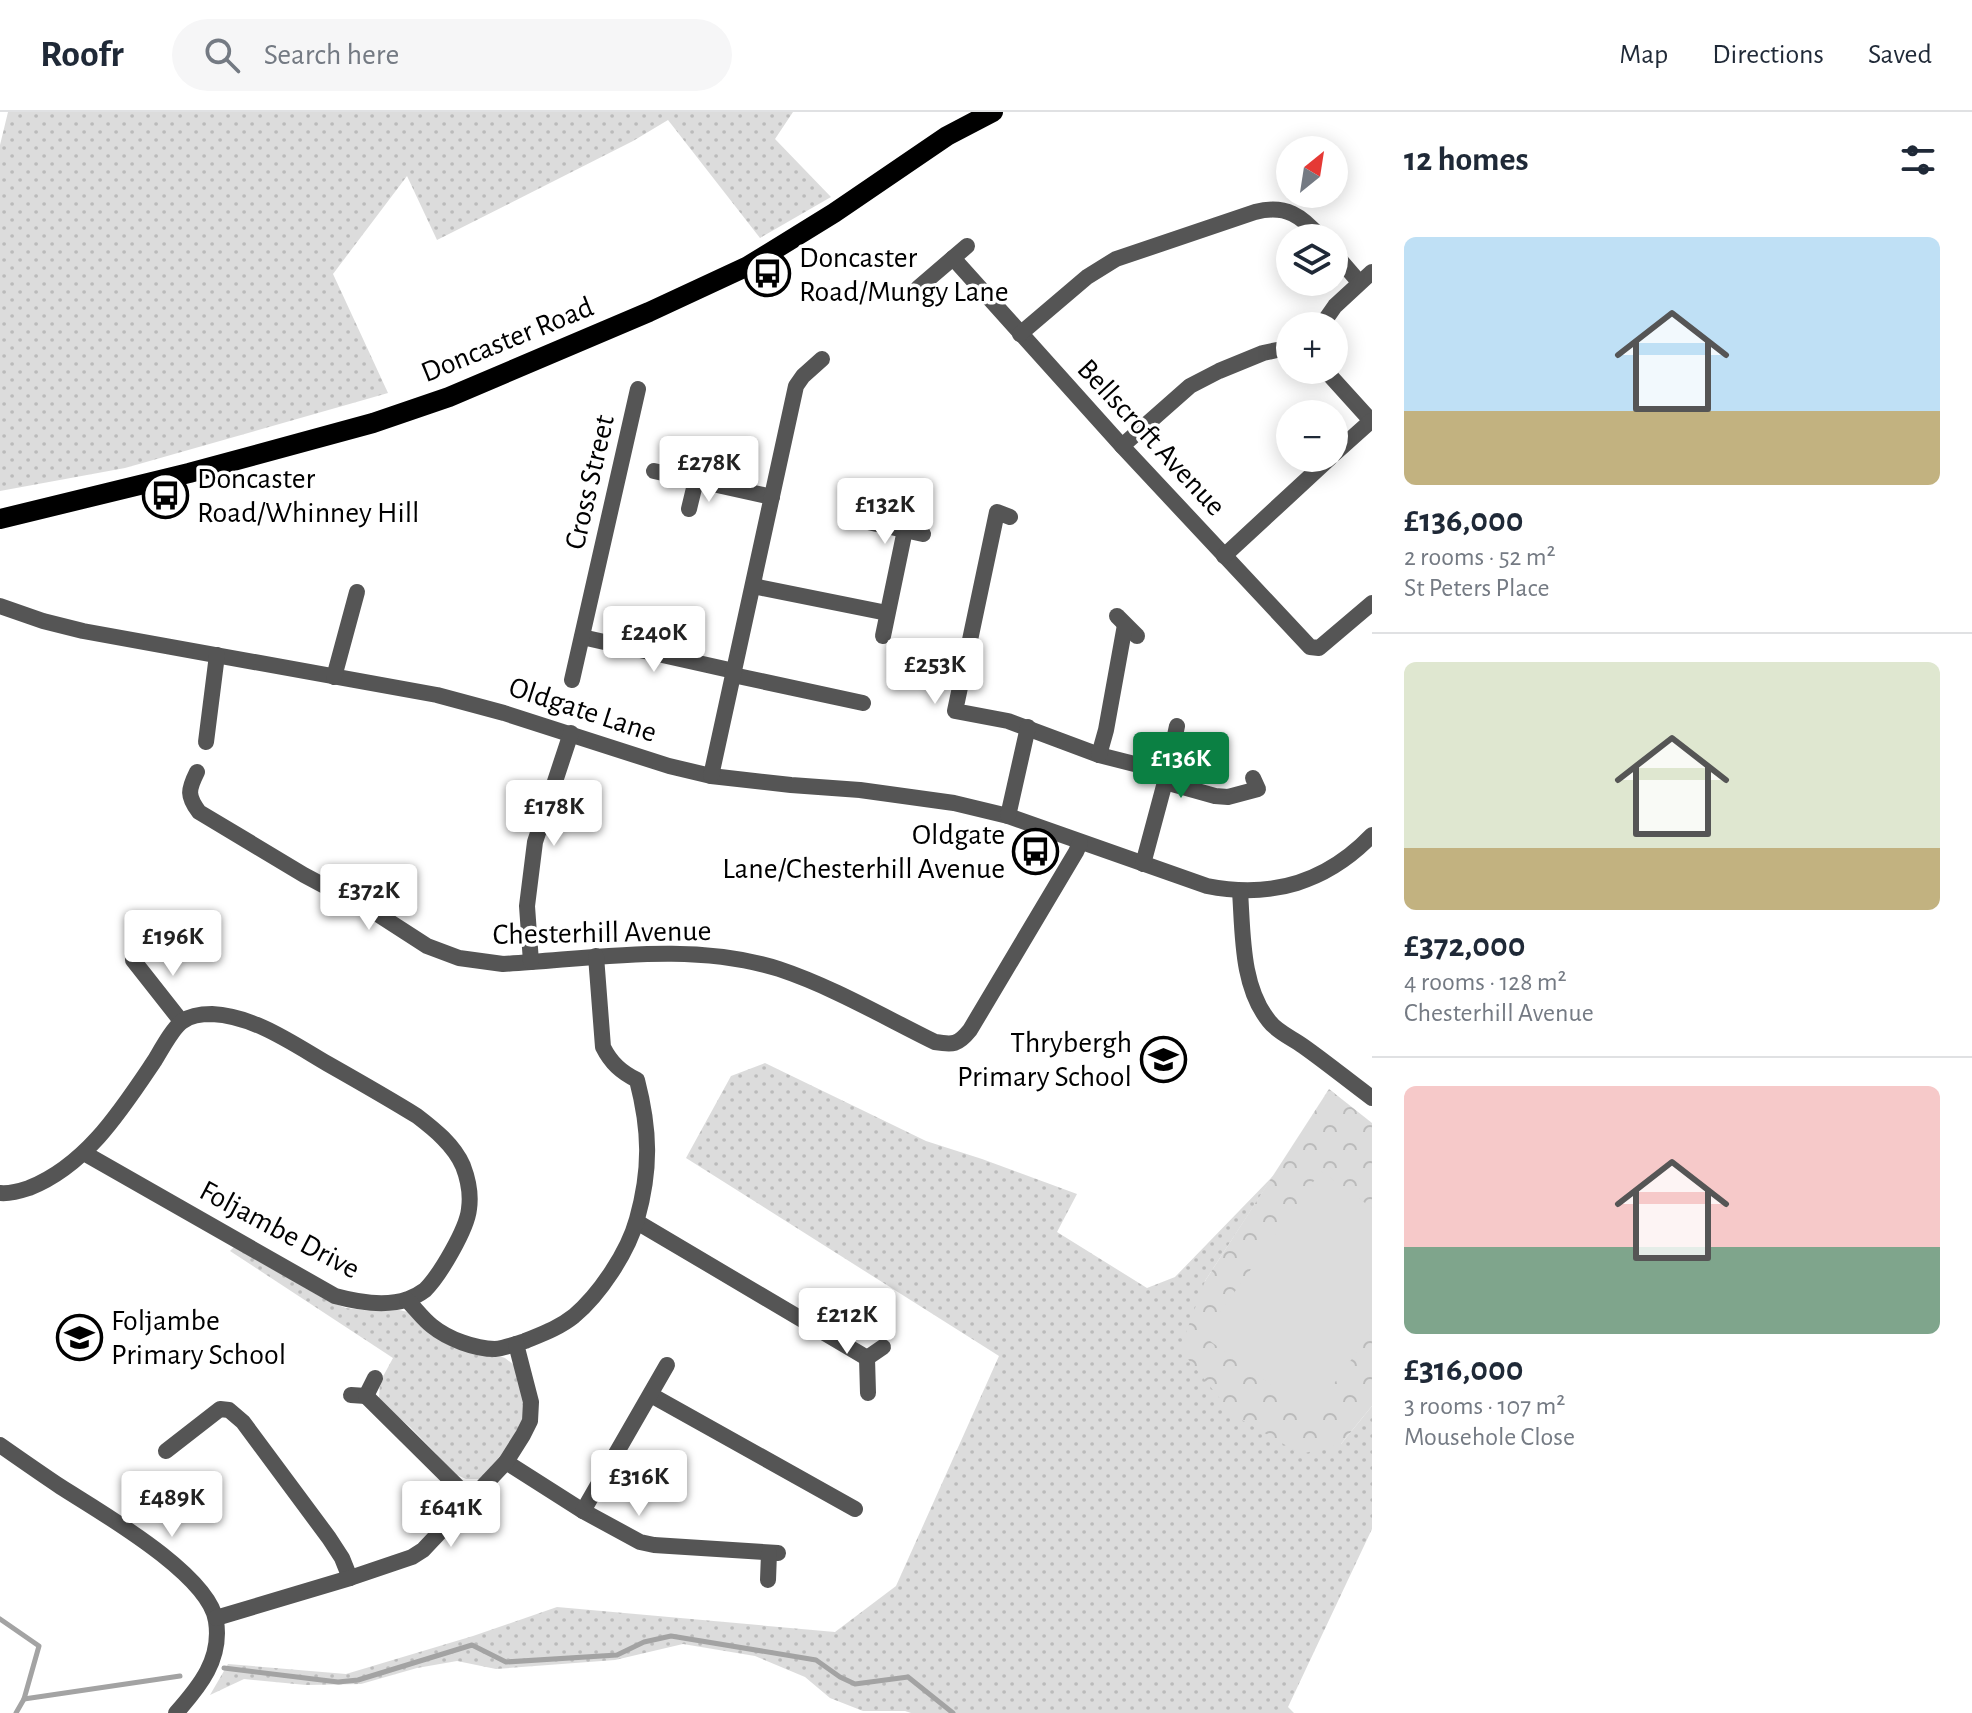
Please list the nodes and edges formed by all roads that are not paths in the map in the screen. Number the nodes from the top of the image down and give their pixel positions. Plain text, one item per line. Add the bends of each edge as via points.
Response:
1 (993, 112) edge
2 (1309, 224) edge
3 (967, 246) dead end
4 (953, 258) junction
5 (1348, 264) edge
6 (1366, 277) edge
7 (918, 288) dead end
8 (1331, 312) edge
9 (1020, 334) junction
10 (1276, 350) edge
11 (822, 359) dead end
12 (1338, 384) edge
13 (638, 389) dead end
14 (1371, 421) edge
15 (1348, 442) edge
16 (1122, 446) junction
17 (654, 471) dead end
18 (1315, 472) edge
19 (696, 480) junction
20 (772, 497) junction
21 (689, 509) dead end
22 (1010, 517) dead end
23 (0, 519) edge
24 (854, 519) dead end
25 (905, 530) junction
26 (923, 534) dead end
27 (1224, 556) junction
28 (753, 586) junction
29 (357, 592) dead end
30 (1372, 603) edge
31 (0, 606) edge
32 (887, 613) junction
33 (1126, 626) dead end
34 (883, 636) dead end
35 (582, 637) junction
36 (217, 655) junction
37 (734, 673) junction
38 (334, 677) junction
39 (572, 680) dead end
40 (863, 703) dead end
41 (1177, 726) dead end
42 (1028, 727) junction
43 (571, 733) junction
44 (206, 742) dead end
45 (1099, 755) junction
46 (197, 772) dead end
47 (711, 776) junction
48 (1166, 777) junction
49 (1253, 778) dead end
50 (1008, 816) junction
51 (1372, 835) edge
52 (1080, 843) junction
53 (1143, 864) junction
54 (1240, 891) junction
55 (596, 956) junction
56 (133, 960) dead end
57 (531, 962) junction
58 (181, 1021) junction
59 (1372, 1098) edge
60 (84, 1153) junction
61 (0, 1193) edge
62 (637, 1222) junction
63 (407, 1300) junction
64 (516, 1344) junction
65 (883, 1347) dead end
66 (867, 1358) junction
67 (667, 1365) dead end
68 (375, 1378) dead end
69 (868, 1393) dead end
70 (651, 1395) junction
71 (0, 1445) edge
72 (166, 1451) dead end
73 (506, 1462) junction
74 (470, 1499) junction
75 (855, 1509) dead end
76 (583, 1511) junction
77 (350, 1578) junction
78 (768, 1580) dead end
79 (216, 1618) junction
80 (176, 1713) edge

1 - 23 main road, Doncaster Road via 947,136 748,266 539,360 373,423
2 - 9 street via 1295,214 1265,209 1116,259
3 - 4 street
4 - 7 street
4 - 9 street, Bellscroft Avenue
5 - 6 street
6 - 8 street
9 - 16 street, Bellscroft Avenue
10 - 16 street via 1190,386
11 - 20 street via 796,386
12 - 14 street
13 - 35 street, Cross Street
14 - 15 street
16 - 27 street, Bellscroft Avenue
17 - 19 street
18 - 27 street
19 - 20 street
19 - 21 street
20 - 28 street
22 - 42 street via 997,512 955,711
24 - 25 street
25 - 26 street
25 - 32 street
27 - 30 street, Bellscroft Avenue via 1314,649
28 - 32 street
28 - 37 street
29 - 38 street
31 - 36 street, Oldgate Lane via 83,631
32 - 34 street
33 - 45 street
35 - 37 street
35 - 39 street, Cross Street
36 - 38 street, Oldgate Lane
36 - 44 street
37 - 40 street
37 - 47 street
38 - 43 street, Oldgate Lane via 437,695
41 - 48 street
42 - 45 street
42 - 50 street
43 - 47 street, Oldgate Lane
43 - 57 street via 535,842 527,906
45 - 48 street
46 - 57 street, Chesterhill Avenue via 189,793 199,812 427,946 478,962
47 - 50 street, Oldgate Lane via 903,795
48 - 49 street via 1228,797 1258,789
48 - 53 street
50 - 52 street, Oldgate Lane
51 - 54 street, Oldgate Lane via 1337,864 1301,881
52 - 53 street, Oldgate Lane
52 - 55 street, Chesterhill Avenue via 970,1030 951,1045 776,968 656,953
53 - 54 street, Oldgate Lane via 1207,886
54 - 59 street via 1246,959 1260,1008 1271,1025
55 - 57 street, Chesterhill Avenue
55 - 62 street via 603,1047 623,1073 637,1080 647,1122 646,1175
56 - 58 street
58 - 60 street via 125,1104
58 - 63 street via 215,1014 274,1033 417,1116 450,1146 469,1186 466,1224 439,1272 423,1292
60 - 61 street via 43,1182
60 - 63 street, Foljambe Drive via 335,1296 356,1302
62 - 64 street via 595,1294 550,1331
62 - 66 street
63 - 64 street via 451,1337 495,1349
64 - 73 street via 531,1402 530,1421
65 - 66 street
66 - 69 street
67 - 70 street
68 - 74 street via 358,1395
70 - 75 street
70 - 76 street
71 - 79 street via 177,1567 199,1588
72 - 77 street via 220,1409 229,1410 329,1538
73 - 74 street
73 - 76 street
74 - 77 street via 423,1550
76 - 78 street via 640,1542 774,1553
77 - 79 street
79 - 80 street via 214,1660

